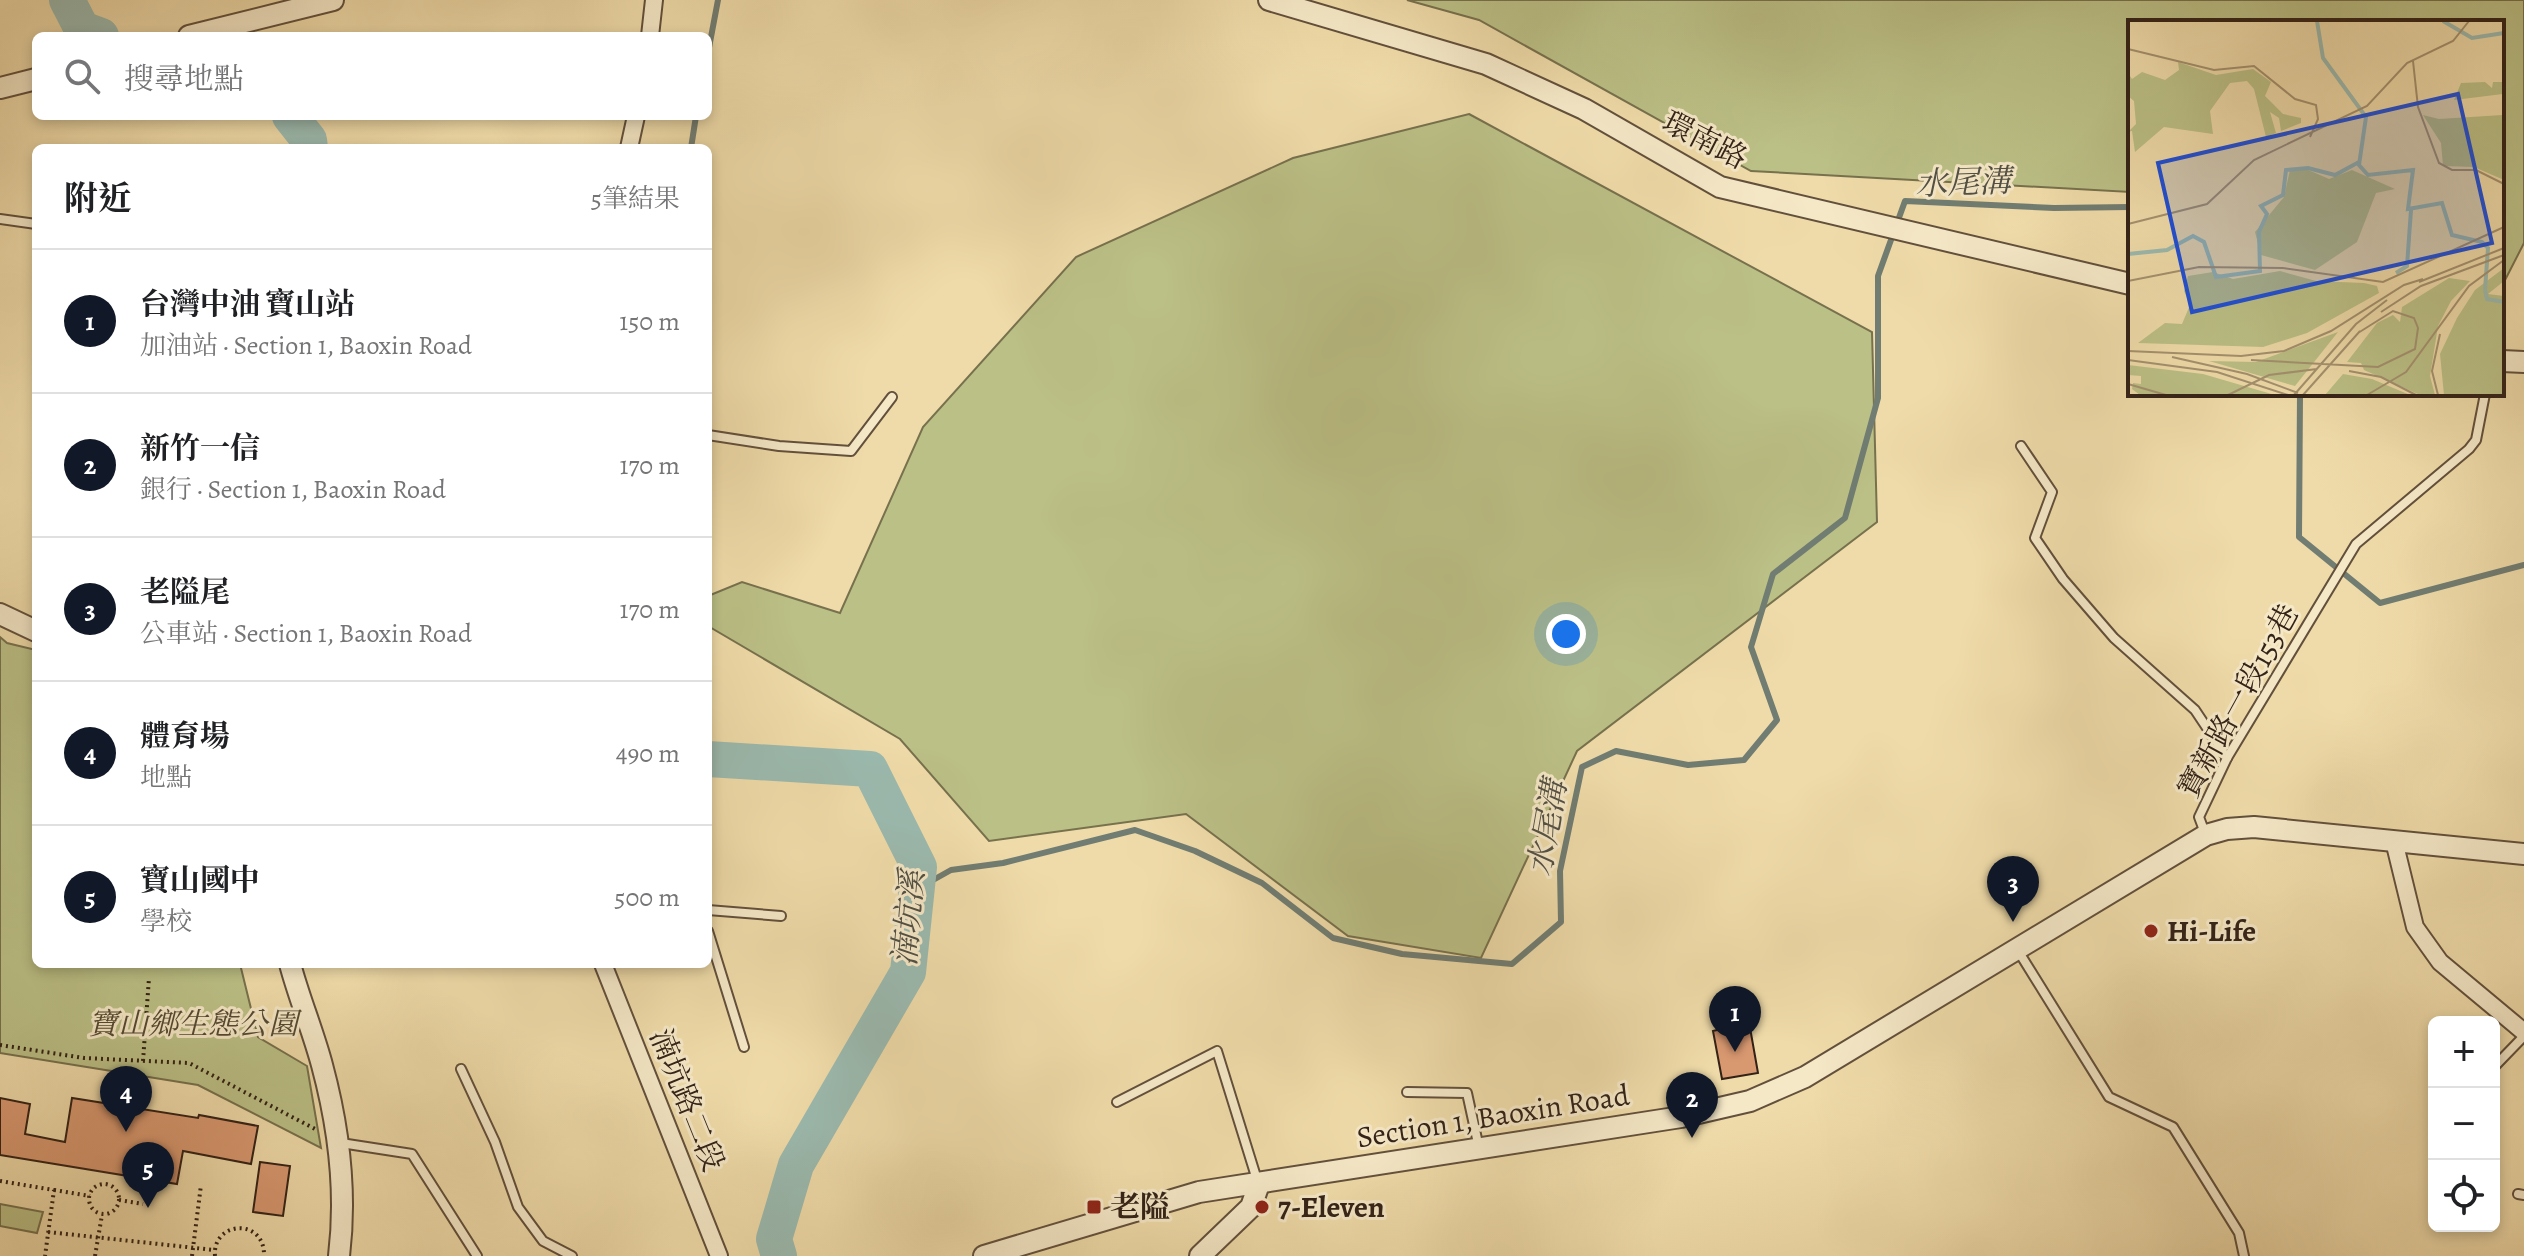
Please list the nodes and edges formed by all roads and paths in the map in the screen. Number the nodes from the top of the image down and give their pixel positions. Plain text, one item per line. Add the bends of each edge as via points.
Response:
1 (654, 0) edge
2 (1269, 0) edge
3 (327, 1) edge
4 (205, 32) edge
5 (650, 32) edge
6 (32, 80) edge
7 (0, 88) edge
8 (635, 120) edge
9 (630, 144) edge
10 (0, 219) edge
11 (32, 223) edge
12 (2128, 284) edge
13 (2504, 361) edge
14 (2524, 362) edge
15 (2485, 396) edge
16 (892, 397) dead end
17 (712, 436) edge
18 (2021, 446) dead end
19 (0, 614) edge
20 (32, 629) edge
21 (2227, 758) junction
22 (2206, 835) junction
23 (2394, 841) junction
24 (2524, 854) edge
25 (712, 910) edge
26 (781, 916) dead end
27 (712, 944) edge
28 (2017, 948) junction
29 (291, 968) edge
30 (605, 968) edge
31 (149, 978) dead end
32 (2524, 1034) edge
33 (0, 1045) edge
34 (744, 1047) dead end
35 (2500, 1060) edge
36 (143, 1061) junction
37 (461, 1069) dead end
38 (1407, 1092) dead end
39 (1117, 1102) dead end
40 (340, 1143) junction
41 (1480, 1149) junction
42 (0, 1181) edge
43 (1259, 1184) junction
44 (201, 1185) dead end
45 (54, 1190) junction
46 (90, 1196) junction
47 (119, 1200) junction
48 (143, 1204) dead end
49 (102, 1214) junction
50 (48, 1232) junction
51 (98, 1237) junction
52 (193, 1248) junction
53 (214, 1253) edge
54 (45, 1256) edge
55 (95, 1256) edge
56 (192, 1256) edge
57 (264, 1256) edge
58 (339, 1256) edge
59 (477, 1256) edge
60 (572, 1256) edge
61 (719, 1256) edge
62 (984, 1256) edge
63 (1200, 1256) edge
64 (2244, 1256) edge

1 - 5 street
2 - 12 street, 環南路 via 1486,64 1584,109 1720,187
3 - 4 street
6 - 7 street
8 - 9 street
10 - 11 lane
13 - 14 street
15 - 21 lane, 寶新路一段153巷 via 2476,440 2469,449 2356,544
16 - 17 lane via 851,451
18 - 21 lane via 2052,492 2035,538 2114,638 2195,710
19 - 20 street
21 - 22 lane, 寶新路一段153巷 via 2199,817
22 - 23 street, Section 1, Baoxin Road via 2254,827
22 - 28 street, Section 1, Baoxin Road
23 - 24 street, Section 1, Baoxin Road
23 - 32 street via 2415,927 2440,962
25 - 26 lane
27 - 34 lane
28 - 41 street, Section 1, Baoxin Road via 1805,1077 1750,1101
28 - 64 lane via 2109,1097 2173,1127 2239,1233
29 - 40 street
30 - 61 street, 湳坑路二段
31 - 36 path
32 - 35 lane
33 - 36 path
36 - 40 path via 189,1063
37 - 60 lane via 518,1207 543,1241
38 - 41 lane via 1467,1093
39 - 43 lane via 1217,1051
40 - 58 street
40 - 59 lane via 412,1154
41 - 43 street, Section 1, Baoxin Road
42 - 45 path
43 - 62 street, Section 1, Baoxin Road via 1199,1192
43 - 63 street via 1251,1207
44 - 52 path
45 - 46 path
45 - 50 path
46 - 47 path via 95,1188 109,1185
46 - 49 path
47 - 48 path
47 - 49 path via 112,1212
49 - 51 path
50 - 51 path
50 - 54 path
51 - 52 path
51 - 55 path
52 - 53 path
52 - 56 path
53 - 57 path via 221,1235 244,1228 259,1236

